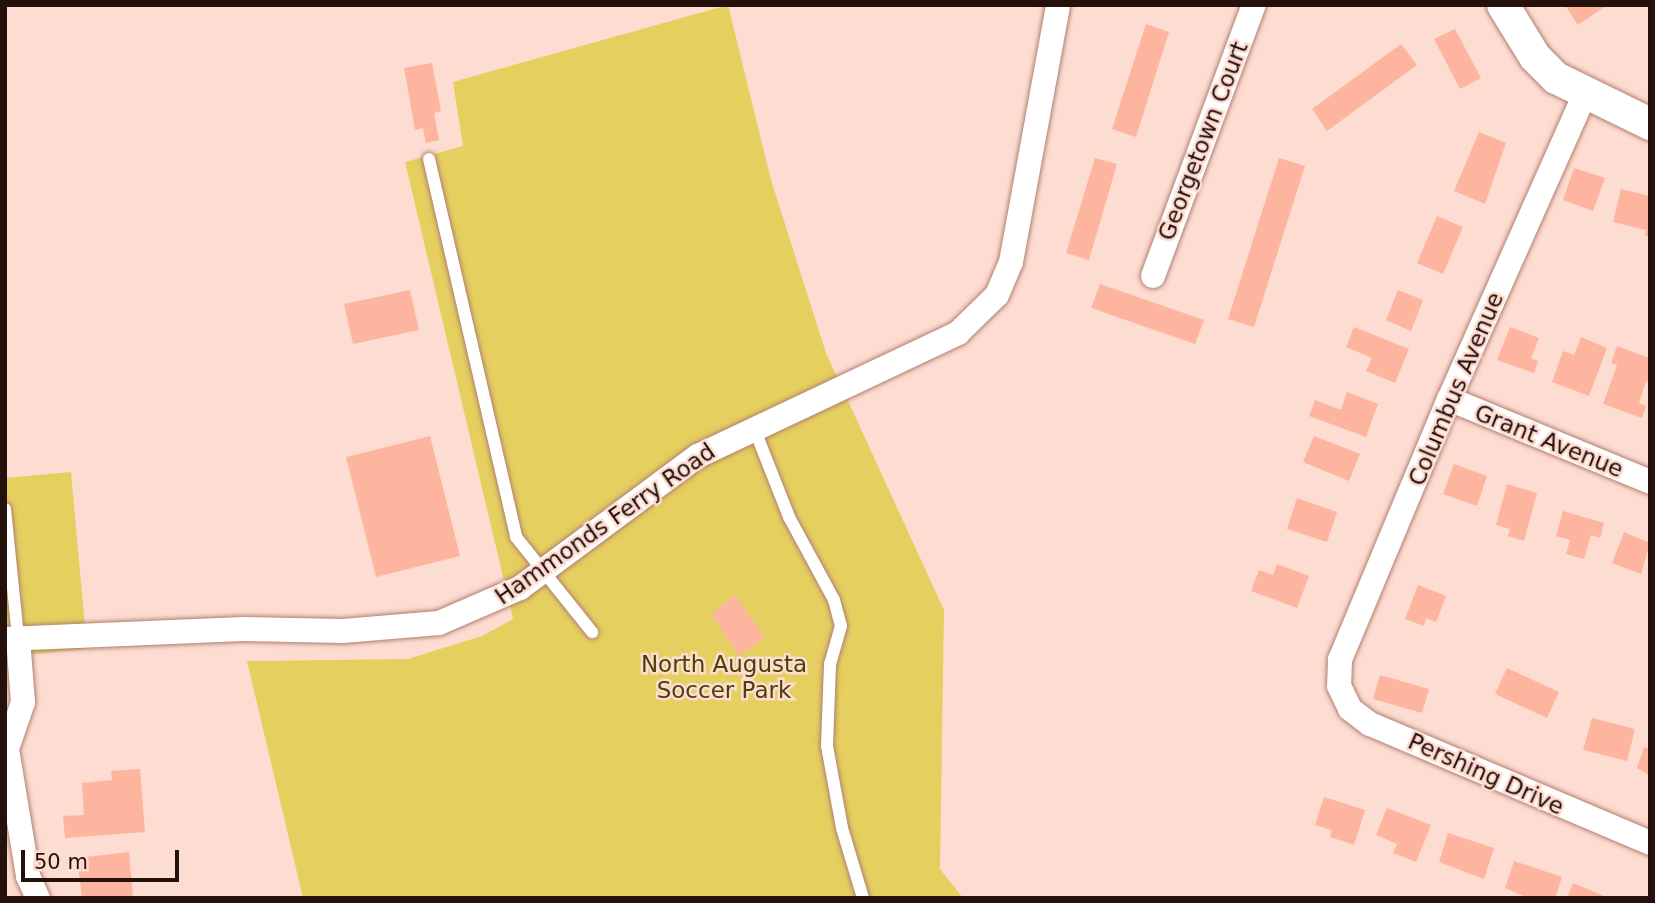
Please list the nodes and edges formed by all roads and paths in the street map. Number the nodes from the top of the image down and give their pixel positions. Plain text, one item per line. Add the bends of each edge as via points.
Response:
1 (1058, 5) edge
2 (1254, 5) edge
3 (1503, 5) edge
4 (1584, 96) junction
5 (1650, 124) edge
6 (429, 159) dead end
7 (1153, 276) dead end
8 (1448, 400) junction
9 (754, 428) junction
10 (1650, 482) edge
11 (5, 509) edge
12 (543, 570) junction
13 (592, 632) dead end
14 (12, 638) edge
15 (1339, 686) joint
16 (7, 740) edge
17 (1650, 844) edge
18 (30, 890) edge
19 (863, 898) edge

1 - 9 street, Hammonds Ferry Road via 1011,262 997,295 958,333
2 - 7 street, Georgetown Court
3 - 4 street via 1535,57
4 - 5 street
4 - 8 street, Columbus Avenue
6 - 12 lane via 516,537
8 - 10 street, Grant Avenue
8 - 15 street, Columbus Avenue via 1340,660
9 - 12 street, Hammonds Ferry Road via 665,478
9 - 19 lane via 789,517 834,600 841,626 830,664 827,746 842,828
11 - 14 lane
12 - 13 lane
12 - 14 street, Hammonds Ferry Road via 494,602 412,628
14 - 16 street via 23,702
15 - 17 street, Pershing Drive via 1350,709 1370,724
16 - 18 street

